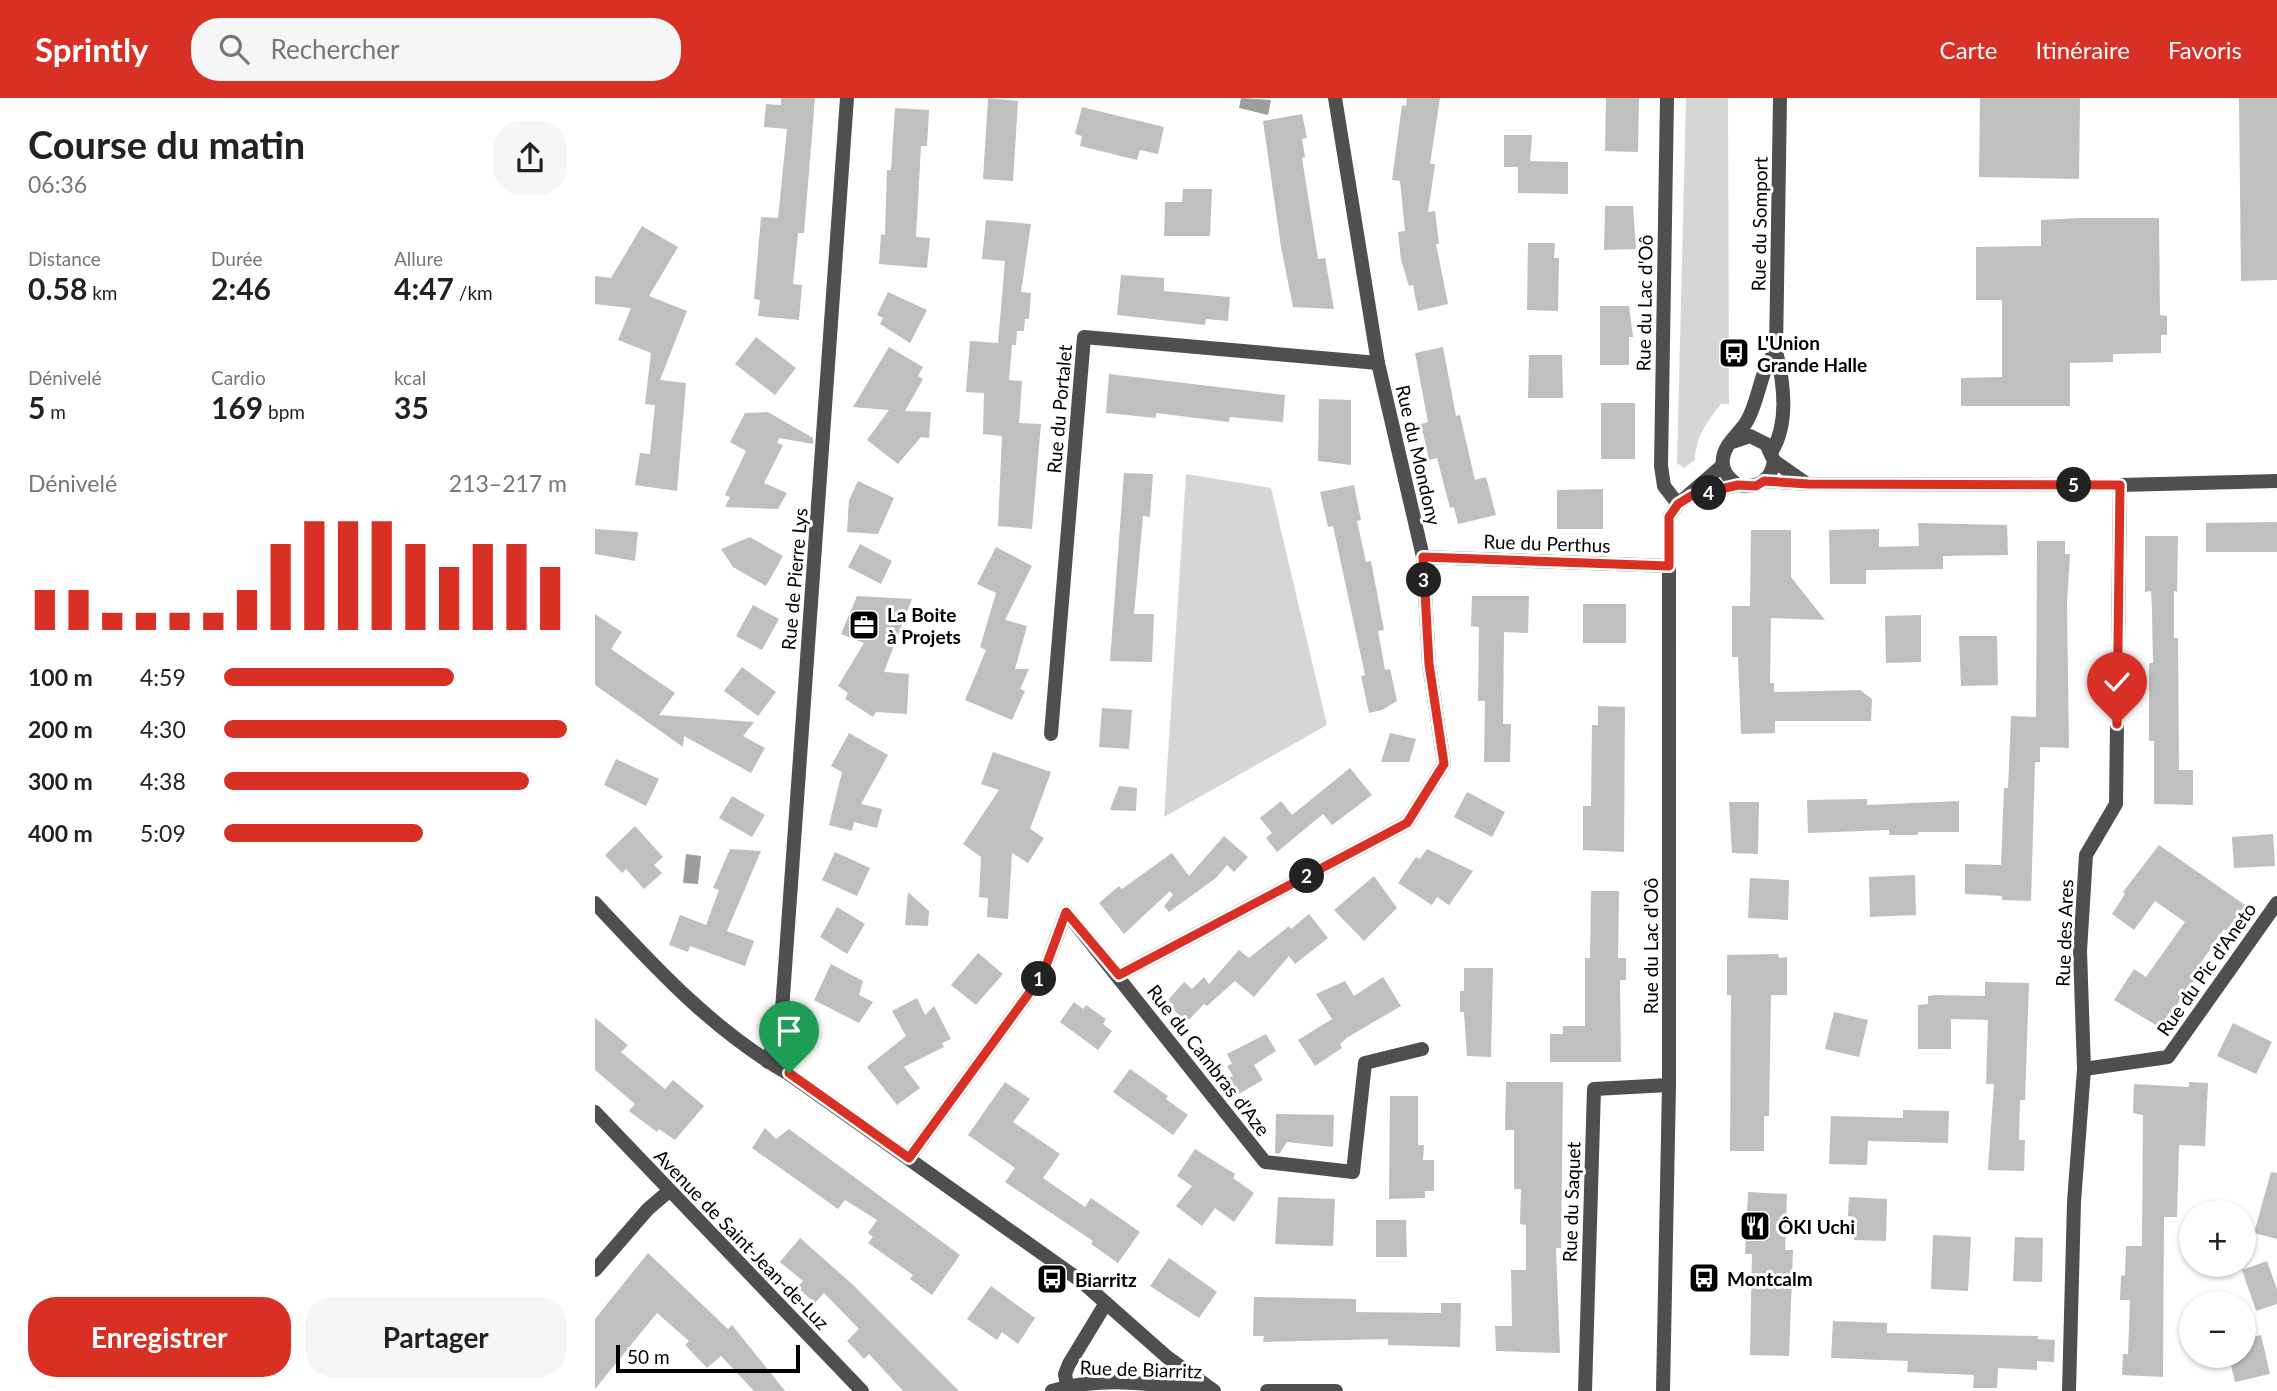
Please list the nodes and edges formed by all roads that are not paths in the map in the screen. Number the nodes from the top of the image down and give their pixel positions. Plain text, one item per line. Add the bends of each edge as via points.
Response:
1 (847, 98) edge
2 (1335, 98) edge
3 (1667, 98) edge
4 (1780, 98) edge
5 (1776, 351) junction
6 (1378, 363) junction
7 (1732, 442) junction
8 (1773, 456) junction
9 (1723, 465) junction
10 (1764, 481) junction
11 (2277, 481) edge
12 (1808, 484) junction
13 (1738, 485) junction
14 (2120, 485) junction
15 (1684, 500) junction
16 (1423, 557) junction
17 (1669, 566) junction
18 (1051, 734) dead end
19 (595, 903) edge
20 (2277, 903) edge
21 (1119, 975) junction
22 (1422, 1049) dead end
23 (768, 1062) junction
24 (2084, 1069) junction
25 (1669, 1085) junction
26 (595, 1112) edge
27 (909, 1158) junction
28 (669, 1191) junction
29 (595, 1270) edge
30 (1105, 1303) junction
31 (1067, 1386) junction
32 (862, 1391) edge
33 (1052, 1391) edge
34 (1215, 1391) edge
35 (1267, 1391) edge
36 (1335, 1391) edge
37 (1585, 1391) edge
38 (1663, 1391) edge
39 (2069, 1391) edge

1 - 23 street, Rue de Pierre Lys via 782,1010
2 - 6 street, Rue du Mondony
3 - 15 street, Rue du Lac d'Oô via 1661,466 1664,486
4 - 5 street, Rue du Somport
5 - 7 street, Rue du Somport via 1766,363 1747,421
5 - 8 street, Rue du Somport via 1781,370 1782,435
6 - 16 street, Rue du Mondony
6 - 18 street, Rue du Portalet via 1084,337
7 - 8 street via 1740,437 1759,438
7 - 9 street
8 - 10 street
8 - 12 street
9 - 13 street
9 - 15 street
10 - 12 street
10 - 13 street
11 - 14 street
12 - 14 street
13 - 15 street
14 - 24 street, Rue des Ares via 2116,804 2086,855 2080,951
15 - 17 street, Rue du Lac d'Oô via 1669,517
16 - 17 street, Rue du Perthus
16 - 21 street, Rue du Mondony via 1429,664 1444,764 1407,823
17 - 25 street, Rue du Lac d'Oô
19 - 23 street via 674,987
20 - 24 street, Rue du Pic d'Aneto via 2168,1057
21 - 22 street, Rue du Cambras d'Aze via 1265,1162 1353,1172 1365,1063
21 - 27 street, Rue du Cambras d'Aze via 1066,912 1043,974
23 - 27 street
24 - 39 street, Rue des Ares via 2074,1202
25 - 37 street, Rue du Saquet via 1594,1089
25 - 38 street, Rue du Lac d'Oô
26 - 28 street, Avenue de Saint-Jean-de-Luz
27 - 30 street
28 - 29 street
28 - 32 street, Avenue de Saint-Jean-de-Luz
30 - 31 street, Rue de Biarritz via 1069,1364
30 - 34 street
31 - 33 street, Rue de Biarritz
31 - 34 street, Rue de Biarritz
35 - 36 street

